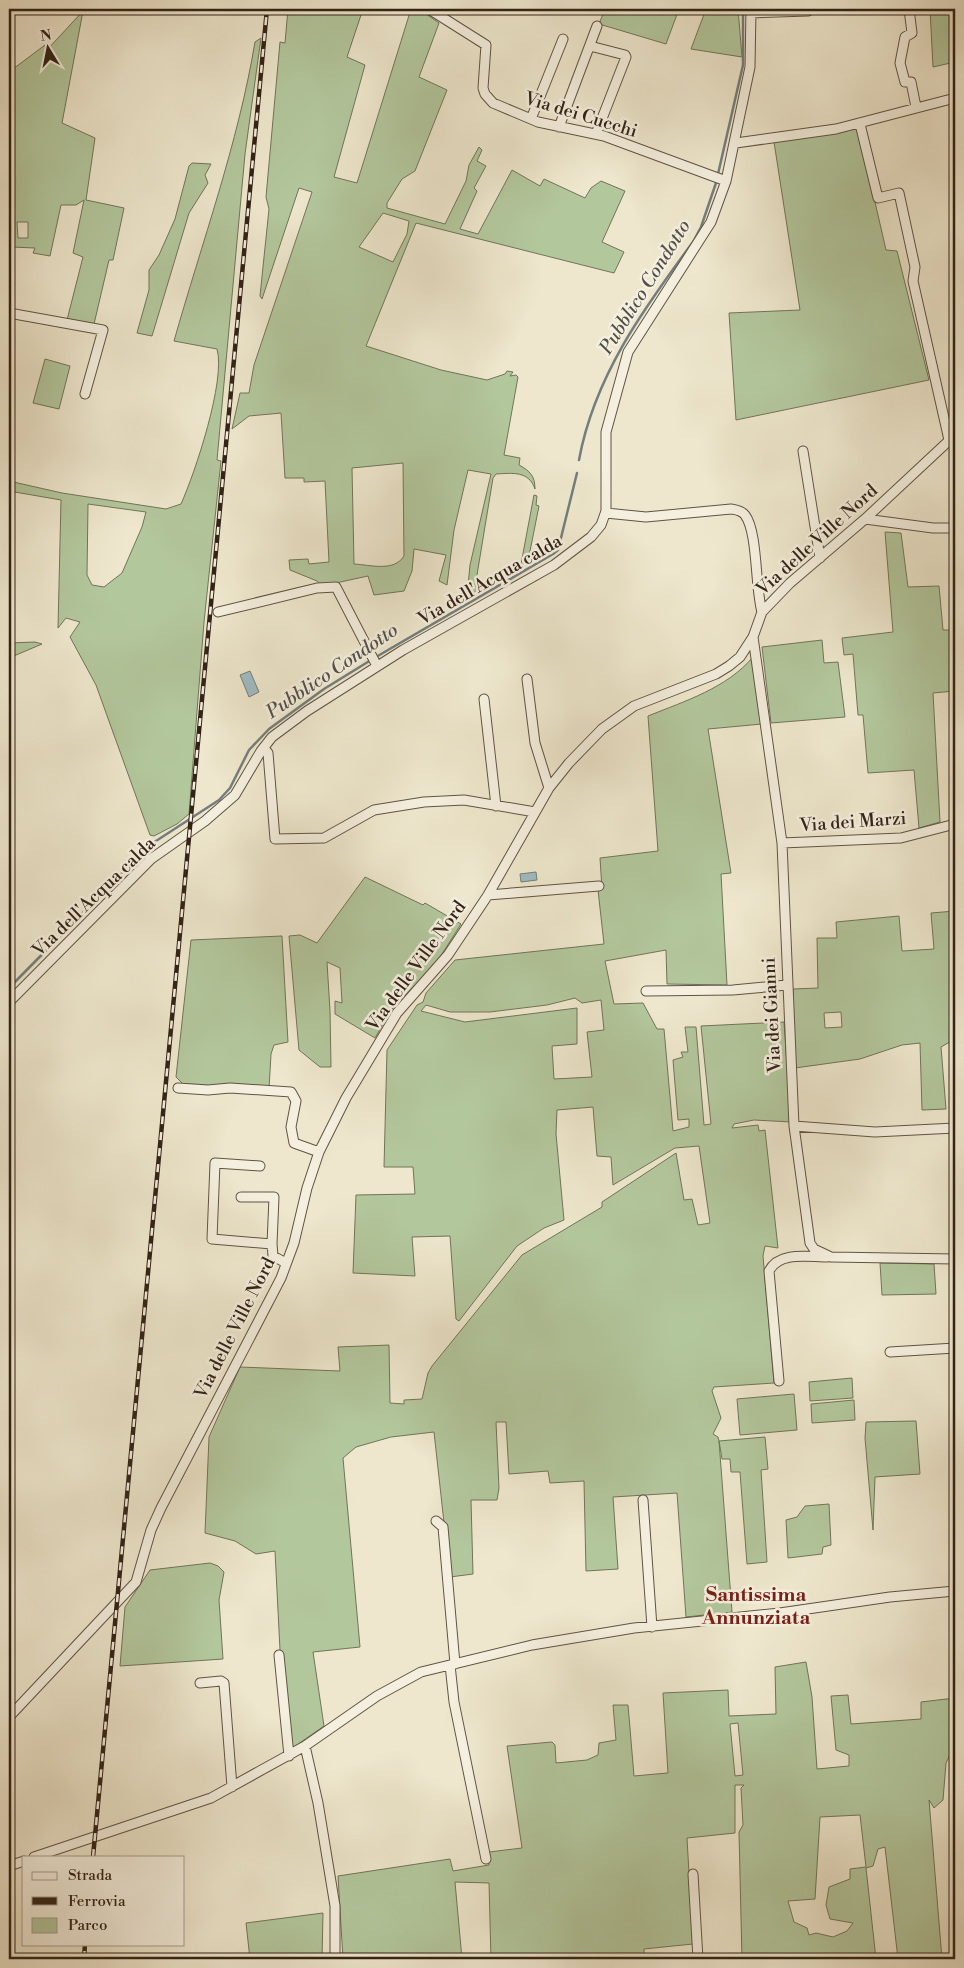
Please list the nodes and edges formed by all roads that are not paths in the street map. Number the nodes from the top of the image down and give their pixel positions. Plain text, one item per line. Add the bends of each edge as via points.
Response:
1 (429, 9) edge
2 (810, 9) edge
3 (909, 9) edge
4 (751, 11) edge
5 (597, 26) dead end
6 (563, 39) dead end
7 (590, 46) junction
8 (955, 98) edge
9 (916, 107) junction
10 (531, 119) junction
11 (860, 124) junction
12 (559, 127) junction
13 (596, 134) junction
14 (736, 143) junction
15 (726, 181) junction
16 (9, 313) edge
17 (85, 394) dead end
18 (952, 438) edge
19 (803, 451) dead end
20 (606, 513) junction
21 (865, 519) junction
22 (955, 528) edge
23 (820, 558) junction
24 (218, 612) dead end
25 (762, 612) junction
26 (753, 636) junction
27 (376, 663) junction
28 (527, 678) dead end
29 (484, 699) dead end
30 (264, 748) junction
31 (549, 788) junction
32 (496, 806) junction
33 (535, 812) junction
34 (955, 824) edge
35 (782, 842) junction
36 (599, 886) dead end
37 (488, 895) junction
38 (787, 985) junction
39 (646, 991) dead end
40 (9, 1002) edge
41 (178, 1088) dead end
42 (794, 1126) junction
43 (955, 1128) edge
44 (319, 1152) junction
45 (260, 1166) dead end
46 (241, 1197) dead end
47 (272, 1244) junction
48 (831, 1257) junction
49 (955, 1259) edge
50 (286, 1263) junction
51 (955, 1348) edge
52 (890, 1352) dead end
53 (779, 1381) dead end
54 (643, 1500) dead end
55 (436, 1521) dead end
56 (955, 1591) edge
57 (652, 1627) junction
58 (279, 1655) dead end
59 (452, 1664) junction
60 (200, 1683) dead end
61 (230, 1683) dead end
62 (9, 1717) edge
63 (305, 1746) junction
64 (288, 1756) junction
65 (235, 1786) junction
66 (37, 1856) edge
67 (486, 1859) dead end
68 (22, 1862) edge
69 (9, 1866) edge
70 (693, 1874) dead end
71 (335, 1959) edge
72 (698, 1959) edge

1 - 10 street, Via dei Cucchi via 486,45 488,55 483,81 488,99
2 - 4 street
3 - 9 street via 912,32 905,37 900,63 905,82 913,85
4 - 14 street via 750,67
5 - 7 street
6 - 10 street
7 - 12 street
7 - 13 street via 626,57
8 - 9 street
9 - 11 street
10 - 12 street, Via dei Cucchi
11 - 14 street
11 - 18 street via 878,198 899,193 915,267 913,281
12 - 13 street, Via dei Cucchi
13 - 15 street, Via dei Cucchi
14 - 15 street
15 - 20 street via 711,222 628,352 606,432
16 - 17 street via 103,330
18 - 21 street, Via delle Ville Nord
19 - 23 street
20 - 25 street via 646,517 731,508 741,511 746,516 751,535
20 - 27 street, Via dell'Acqua calda via 601,526 591,537 554,565
21 - 22 street
21 - 23 street, Via delle Ville Nord
23 - 25 street, Via delle Ville Nord
24 - 27 street via 317,588 336,587
25 - 26 street, Via delle Ville Nord
26 - 31 street, Via delle Ville Nord via 740,657 716,674 634,706 616,717 580,751
26 - 35 street, Via dei Gianni
27 - 30 street, Via dell'Acqua calda via 272,737
28 - 31 street via 535,742
29 - 32 street
30 - 32 street via 268,753 275,839 324,838 374,810 424,802 464,800
30 - 40 street, Via dell'Acqua calda via 227,804 151,859
31 - 33 street, Via delle Ville Nord
32 - 33 street
33 - 37 street, Via delle Ville Nord
34 - 35 street, Via dei Marzi via 900,838
35 - 38 street, Via dei Gianni
36 - 37 street
37 - 44 street, Via delle Ville Nord via 448,955 398,1013 346,1098
38 - 39 street via 733,990
38 - 42 street, Via dei Gianni
41 - 44 street via 291,1092 296,1101 291,1127 294,1143
42 - 43 street via 875,1132
42 - 48 street, Via dei Gianni via 810,1243 814,1249
44 - 50 street, Via delle Ville Nord
45 - 47 street via 215,1163 212,1239
46 - 47 street via 274,1198
47 - 50 street via 273,1256
48 - 49 street
48 - 53 street via 779,1260 769,1271
50 - 62 street, Via delle Ville Nord via 161,1508 136,1582
51 - 52 street
54 - 57 street
55 - 59 street via 442,1527
56 - 57 street
57 - 59 street via 532,1645
58 - 64 street
59 - 63 street via 421,1672 376,1696
59 - 67 street via 454,1702
60 - 65 street via 224,1683
61 - 65 street
63 - 64 street
63 - 71 street via 335,1906
64 - 65 street
65 - 66 street
68 - 69 street
70 - 72 street

